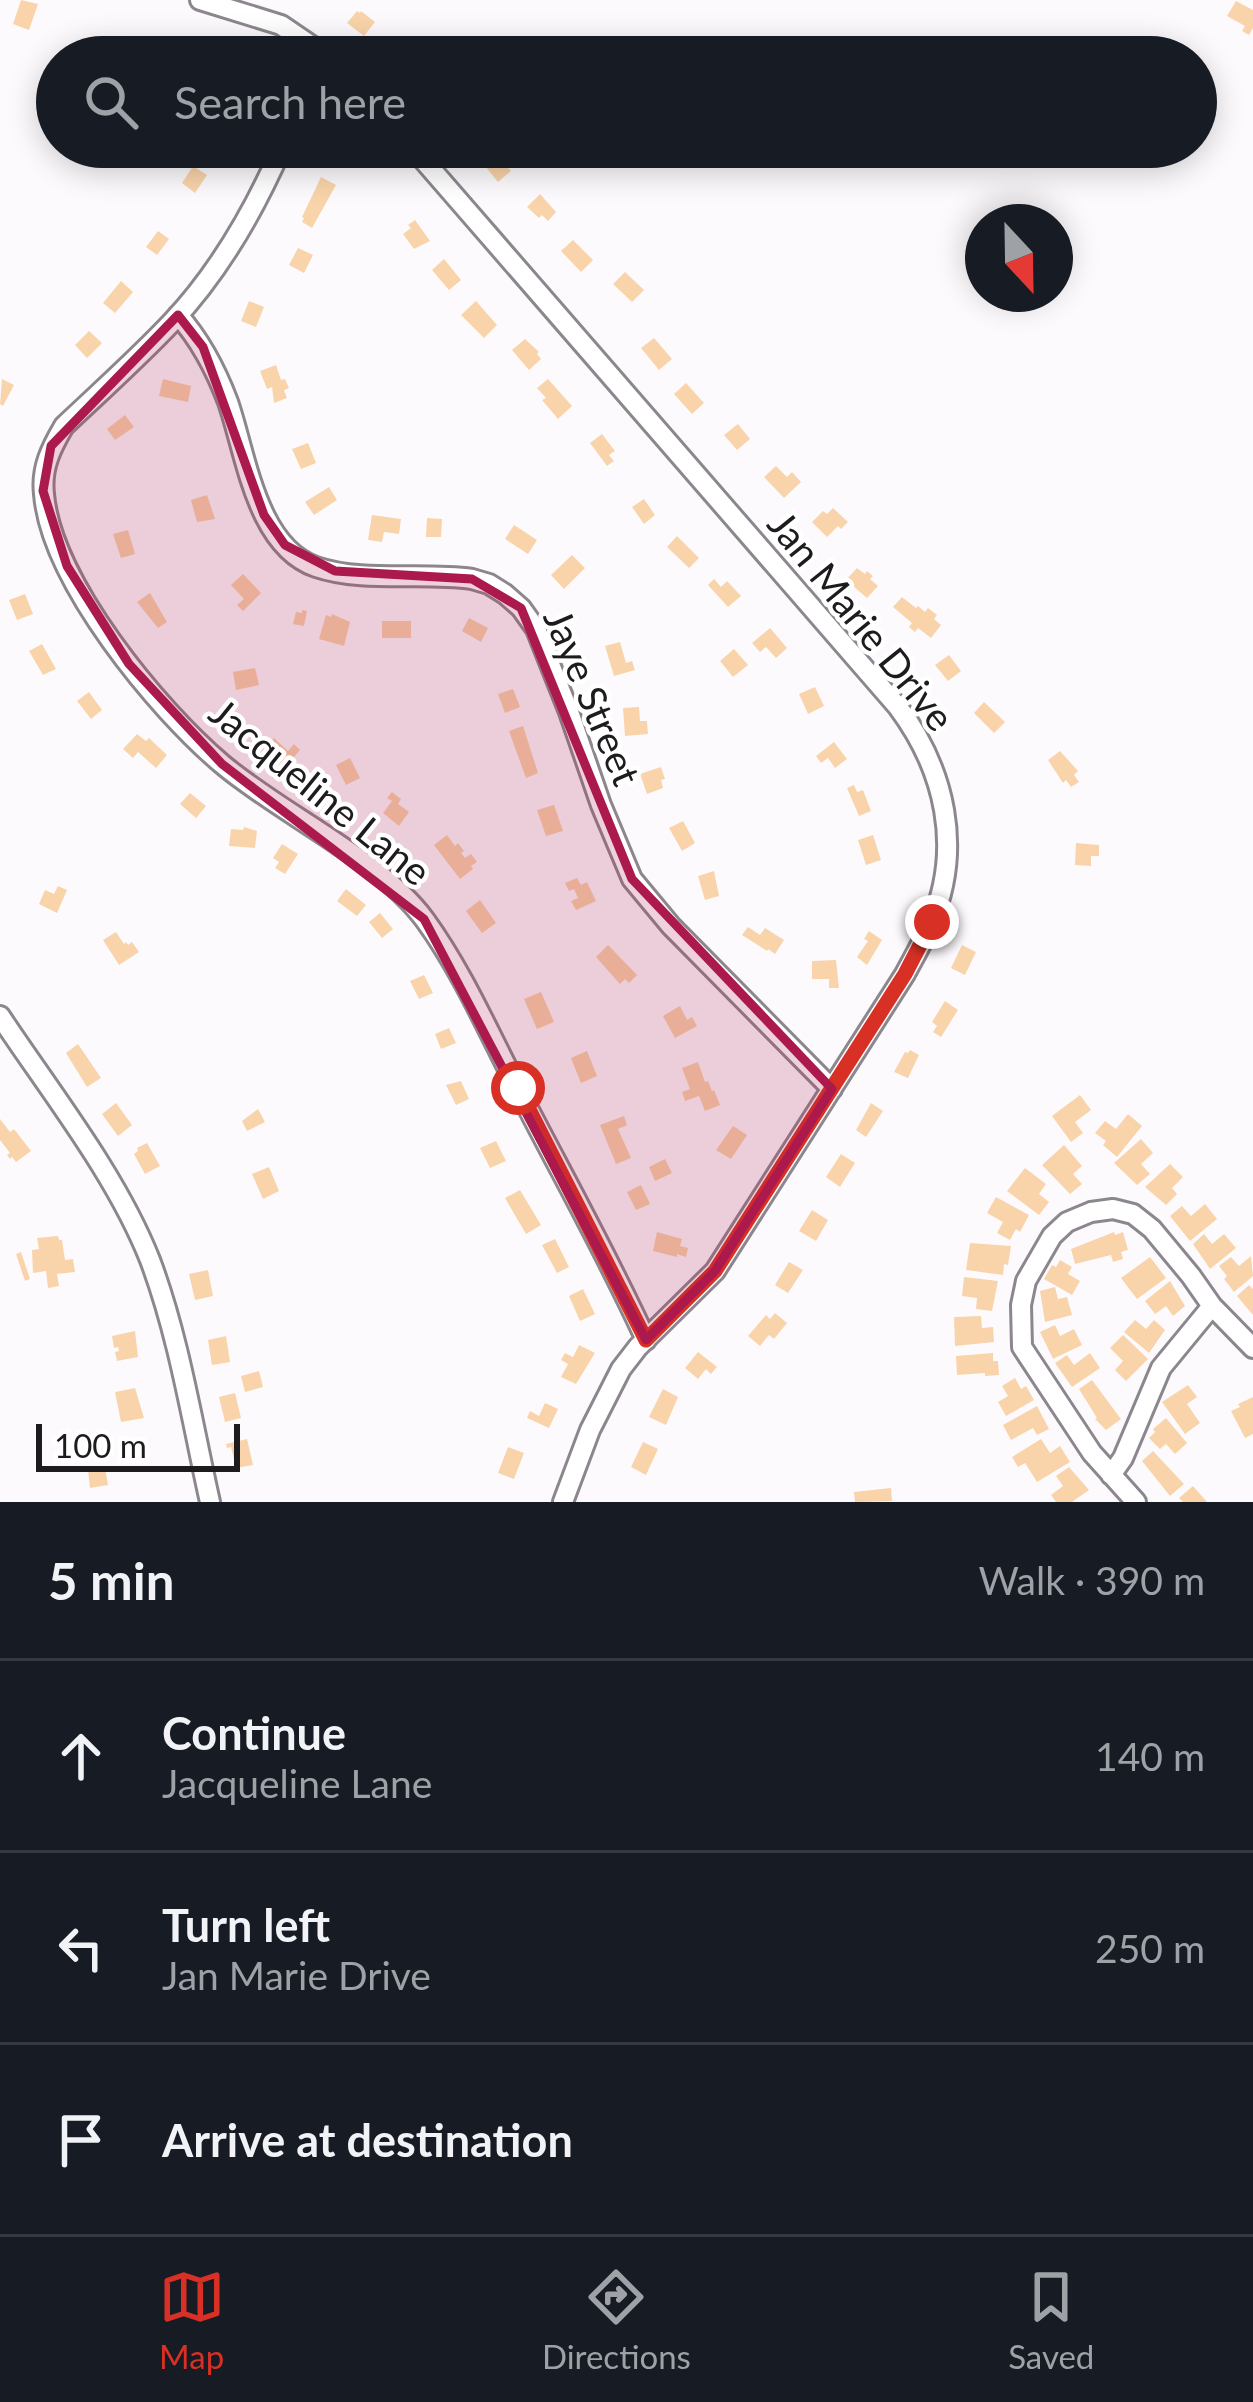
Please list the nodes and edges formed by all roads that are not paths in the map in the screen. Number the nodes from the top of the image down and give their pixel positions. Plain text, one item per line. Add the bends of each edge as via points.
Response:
1 (200, 0) edge
2 (295, 36) edge
3 (272, 168) edge
4 (430, 168) edge
5 (178, 315) junction
6 (0, 1016) edge
7 (832, 1089) junction
8 (1212, 1306) junction
9 (646, 1340) junction
10 (1253, 1348) edge
11 (1111, 1475) junction
12 (209, 1502) edge
13 (562, 1502) edge
14 (1136, 1502) edge

1 - 2 street
3 - 5 street, Jacqueline Lane via 247,218
4 - 7 street, Jan Marie Drive via 860,661 925,747 947,826 938,901 905,974
5 - 7 street, Jaye Street via 203,347 264,515 285,545 335,571 472,579 521,608 549,657 632,879
5 - 9 street, Jacqueline Lane via 51,446 43,491 67,566 129,664 222,764 379,876 424,919
6 - 12 street via 107,1177 150,1260
7 - 9 street, Jan Marie Drive via 715,1271
8 - 10 street
8 - 11 street via 1161,1368
8 - 11 street via 1133,1214 1113,1209 1067,1222 1039,1255 1021,1305 1022,1347
9 - 13 street, Jan Marie Drive via 621,1369
11 - 14 street

